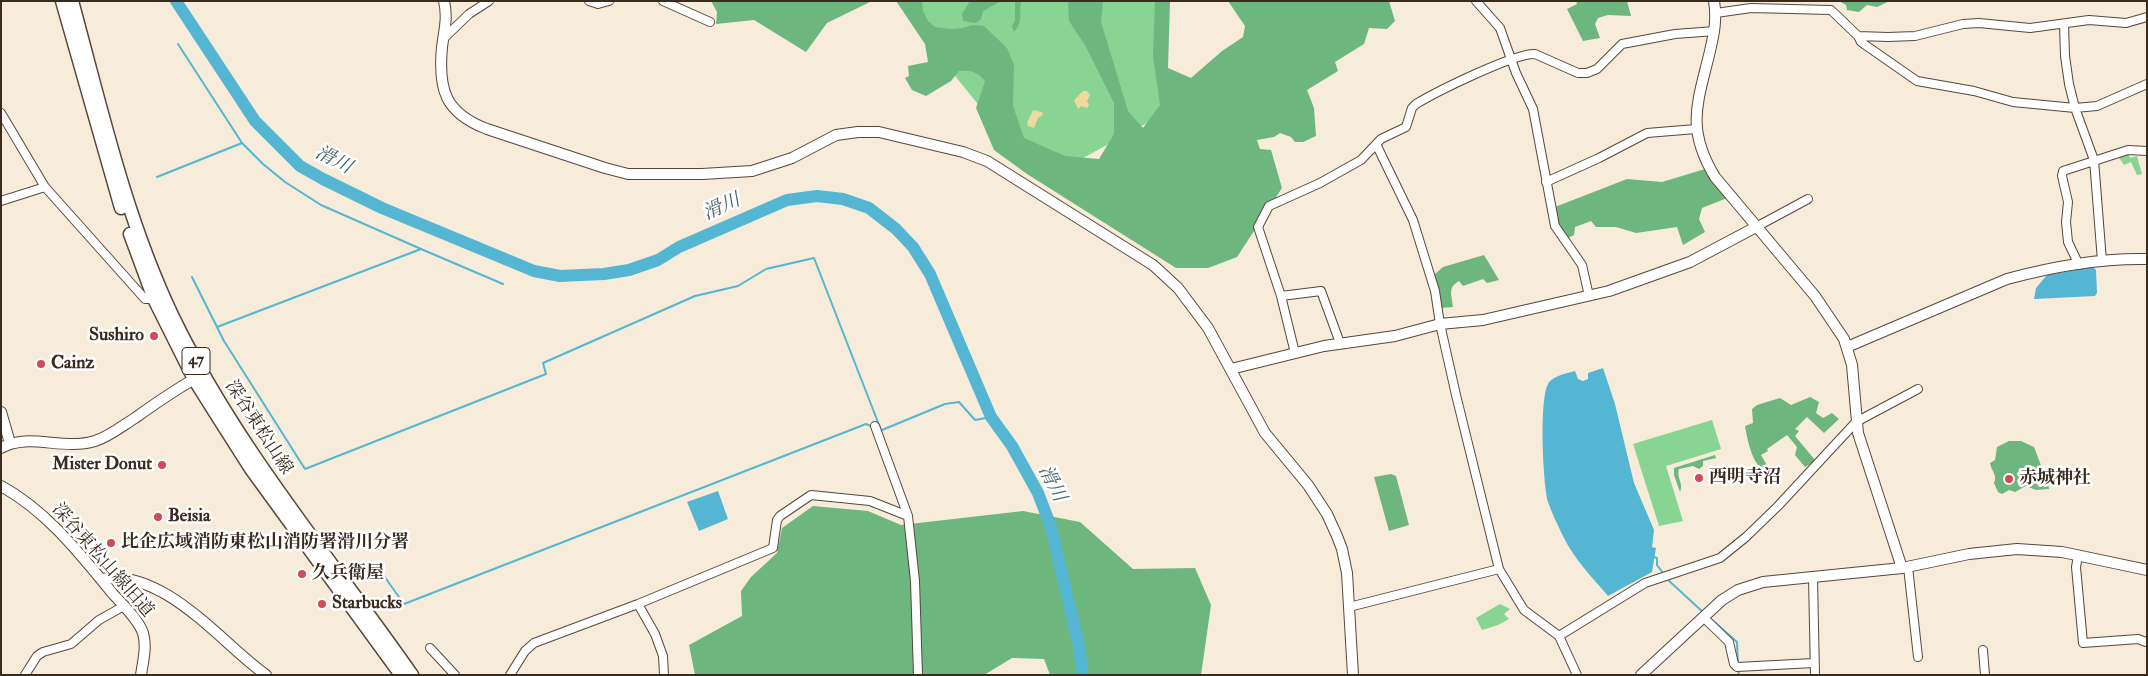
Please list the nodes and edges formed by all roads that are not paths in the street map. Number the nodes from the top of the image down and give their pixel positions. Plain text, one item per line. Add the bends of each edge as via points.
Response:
1 (62, 1) edge
2 (72, 1) edge
3 (444, 1) edge
4 (489, 1) edge
5 (589, 1) edge
6 (608, 1) edge
7 (664, 1) edge
8 (1476, 1) edge
9 (1714, 1) edge
10 (1716, 12) junction
11 (2147, 17) edge
12 (710, 22) dead end
13 (2064, 24) junction
14 (1715, 31) junction
15 (1858, 36) junction
16 (443, 39) junction
17 (1511, 59) junction
18 (2147, 84) edge
19 (2075, 108) junction
20 (1, 113) edge
21 (1696, 129) junction
22 (1376, 144) junction
23 (2147, 151) edge
24 (2094, 160) junction
25 (1546, 182) junction
26 (45, 187) junction
27 (1808, 199) dead end
28 (1, 201) edge
29 (1756, 227) junction
30 (2147, 259) edge
31 (2102, 262) junction
32 (2079, 265) junction
33 (1280, 296) junction
34 (1589, 296) junction
35 (154, 299) junction
36 (1440, 324) junction
37 (1340, 343) junction
38 (1847, 347) junction
39 (1295, 352) junction
40 (1231, 369) junction
41 (199, 377) junction
42 (1918, 389) dead end
43 (1, 412) edge
44 (1856, 422) junction
45 (876, 426) dead end
46 (5, 446) edge
47 (1, 486) edge
48 (908, 516) junction
49 (2078, 556) junction
50 (1905, 567) junction
51 (1499, 569) junction
52 (2147, 570) edge
53 (1812, 577) junction
54 (101, 579) junction
55 (638, 604) junction
56 (124, 606) junction
57 (1349, 607) junction
58 (1703, 617) junction
59 (1559, 636) junction
60 (2146, 642) edge
61 (430, 648) dead end
62 (1982, 650) dead end
63 (1918, 656) dead end
64 (1814, 664) junction
65 (26, 675) edge
66 (141, 675) edge
67 (266, 675) edge
68 (401, 675) edge
69 (412, 675) edge
70 (455, 675) edge
71 (510, 675) edge
72 (664, 675) edge
73 (918, 675) edge
74 (1353, 675) edge
75 (1577, 675) edge
76 (1641, 675) edge
77 (1815, 675) edge
78 (1985, 675) edge

1 - 35 main road, 深谷東松山線 / 47 via 112,181
2 - 41 main road, 深谷東松山線 / 47 via 136,225
3 - 16 street
4 - 16 street via 469,14
5 - 6 street via 598,4
7 - 12 street
8 - 17 street via 1500,28
9 - 10 street
10 - 14 street
10 - 15 street via 1751,8 1827,9 1836,12
11 - 13 street via 2126,23 2089,20
13 - 15 street via 2030,28 1979,23 1916,36
13 - 19 street via 2065,56
14 - 17 street via 1622,44 1597,69 1587,73 1578,73 1535,54
14 - 21 street via 1697,103
15 - 19 street via 1861,42 1917,81 2013,102
16 - 40 street via 441,81 448,100 461,116 487,129 613,171 640,174 752,171 792,158 828,138 858,132 879,132 987,161 1137,254 1168,278 1208,328
17 - 22 street via 1416,104 1406,127
17 - 25 street via 1533,109
18 - 19 street via 2097,106
19 - 24 street
20 - 26 street
21 - 25 street via 1647,133
21 - 29 street via 1702,154 1715,176
22 - 33 street via 1361,160 1269,206 1258,227
22 - 36 street via 1414,220 1435,291
23 - 24 street via 2128,150
24 - 31 street
24 - 32 street via 2065,169 2062,173 2068,202 2068,242
25 - 34 street via 1555,226 1582,265
26 - 28 street
26 - 35 street via 145,299
27 - 29 street
29 - 34 street via 1690,262
29 - 38 street via 1815,296
30 - 31 street
31 - 32 street
32 - 38 street via 2007,279
33 - 37 street via 1321,290
33 - 39 street
34 - 36 street via 1483,320
35 - 41 main road, 深谷東松山線 / 47
36 - 37 street via 1395,336
36 - 51 street
37 - 39 street
38 - 44 street via 1854,380
39 - 40 street
40 - 57 street via 1265,433 1308,485 1327,514 1342,549
41 - 46 street via 95,441 75,445 24,441
41 - 68 main road, 深谷東松山線 / 47 via 251,469
41 - 69 main road, 深谷東松山線 / 47
42 - 44 street
43 - 46 street
44 - 50 street
44 - 59 street via 1778,506 1720,558 1645,584
45 - 48 street
47 - 54 street, 深谷東松山線旧道 via 18,495 54,525
48 - 55 street via 870,500 812,495 777,520 773,548
48 - 73 street via 915,581
49 - 50 street via 2039,550 1997,550
49 - 52 street
49 - 60 street via 2076,567 2083,643 2138,639
50 - 53 street
50 - 63 street
51 - 57 street
51 - 59 street via 1524,610
53 - 58 street via 1748,586 1731,594
53 - 64 street
54 - 56 street, 深谷東松山線旧道
54 - 67 street via 127,579 165,593
55 - 71 street via 534,643
55 - 72 street via 656,634 663,656
56 - 65 street via 99,620 71,644 37,656
56 - 66 street, 深谷東松山線旧道 via 144,637
57 - 74 street
58 - 64 street via 1729,642 1737,667
58 - 76 street
59 - 75 street
61 - 70 street
62 - 78 street
64 - 77 street

